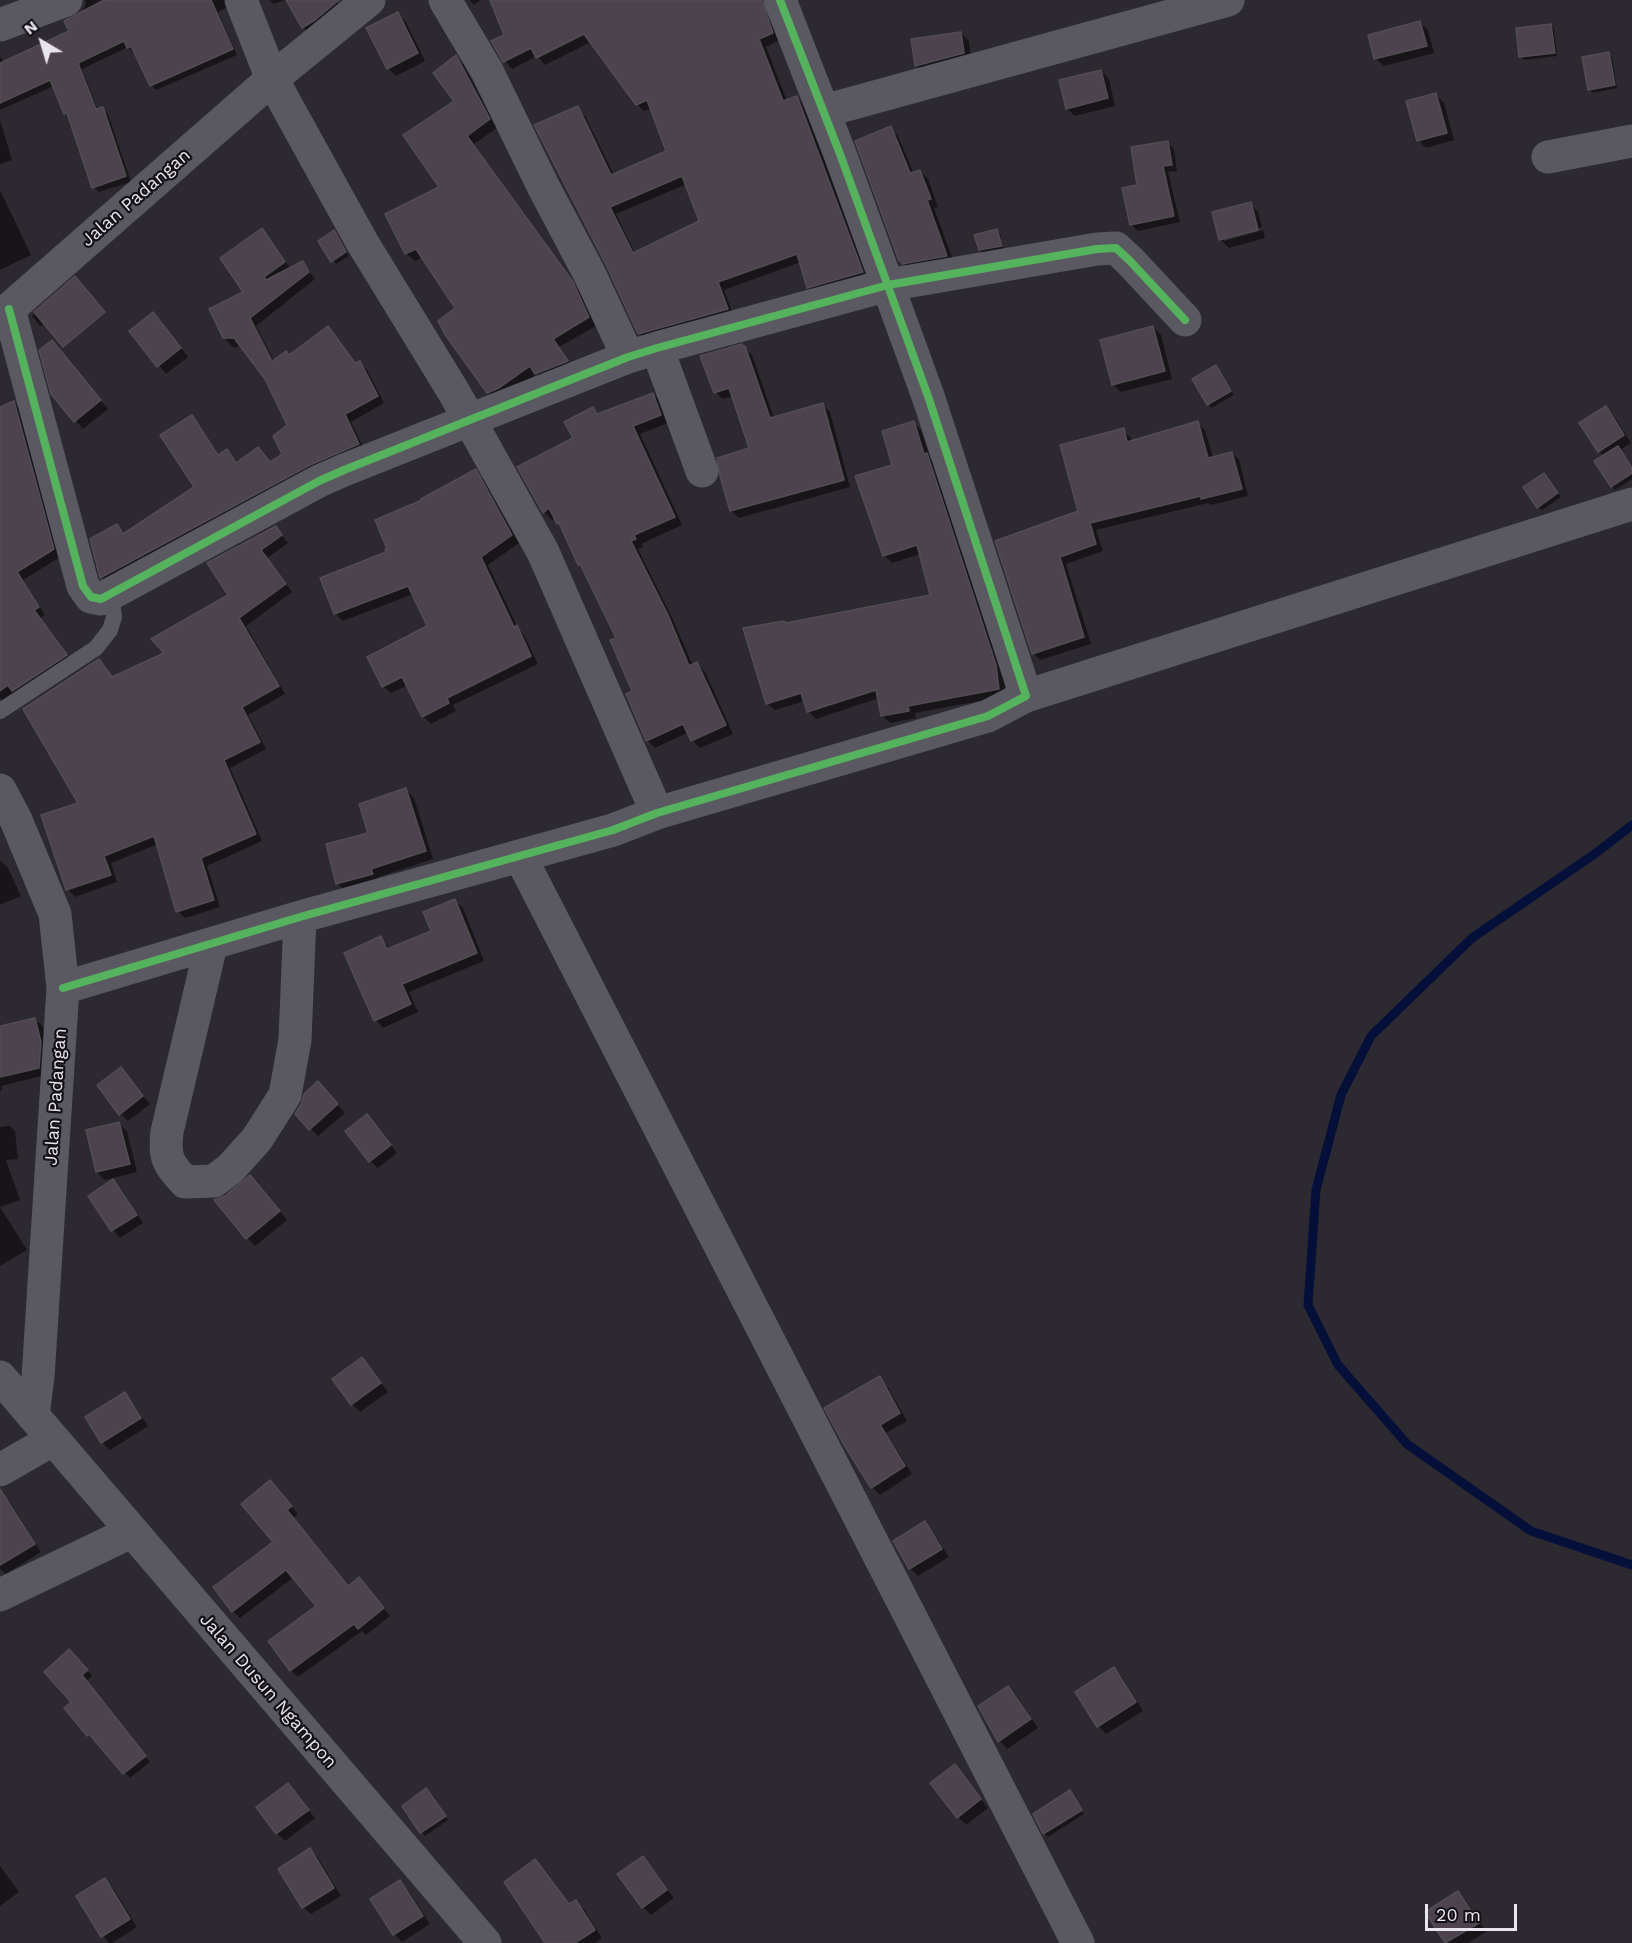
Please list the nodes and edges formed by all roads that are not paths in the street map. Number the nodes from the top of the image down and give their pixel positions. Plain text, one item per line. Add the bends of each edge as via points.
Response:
1 (66, 0) edge
2 (241, 0) edge
3 (369, 0) edge
4 (445, 0) edge
5 (780, 0) edge
6 (1228, 0) edge
7 (0, 25) edge
8 (272, 79) junction
9 (824, 111) junction
10 (1632, 141) edge
11 (1548, 157) dead end
12 (888, 285) junction
13 (4, 313) edge
14 (1185, 320) dead end
15 (642, 353) junction
16 (470, 421) junction
17 (702, 471) dead end
18 (1632, 504) edge
19 (111, 594) junction
20 (1026, 696) junction
21 (0, 711) edge
22 (0, 790) edge
23 (657, 813) junction
24 (520, 856) junction
25 (300, 917) junction
26 (211, 945) junction
27 (63, 988) junction
28 (0, 1377) edge
29 (43, 1428) junction
30 (0, 1470) edge
31 (131, 1532) junction
32 (0, 1595) edge
33 (485, 1943) edge
34 (1078, 1943) edge

1 - 7 street
2 - 8 street
3 - 8 street, Jalan Padangan
4 - 15 street via 487,71 589,273
5 - 9 street
6 - 9 street
8 - 13 street, Jalan Padangan
8 - 16 street via 362,242
9 - 12 street
10 - 11 street
12 - 14 street via 1116,248
12 - 15 street
12 - 20 street
13 - 19 street via 83,586 91,597 101,599
15 - 16 street
15 - 17 street
16 - 19 street via 319,481
16 - 23 street via 543,552
18 - 20 street
19 - 21 lane via 114,617 110,630 96,648
20 - 23 street via 988,716
22 - 27 street, Jalan Padangan via 55,914
23 - 24 street via 613,830
24 - 25 street
24 - 34 street
25 - 26 street
25 - 26 street via 295,1040 285,1095 257,1139 230,1169 214,1181 185,1182 170,1166 165,1150
26 - 27 street
27 - 29 street, Jalan Padangan via 38,1377
28 - 29 street, Jalan Dusun Ngampon
29 - 30 street
29 - 31 street, Jalan Dusun Ngampon
31 - 32 street
31 - 33 street, Jalan Dusun Ngampon

